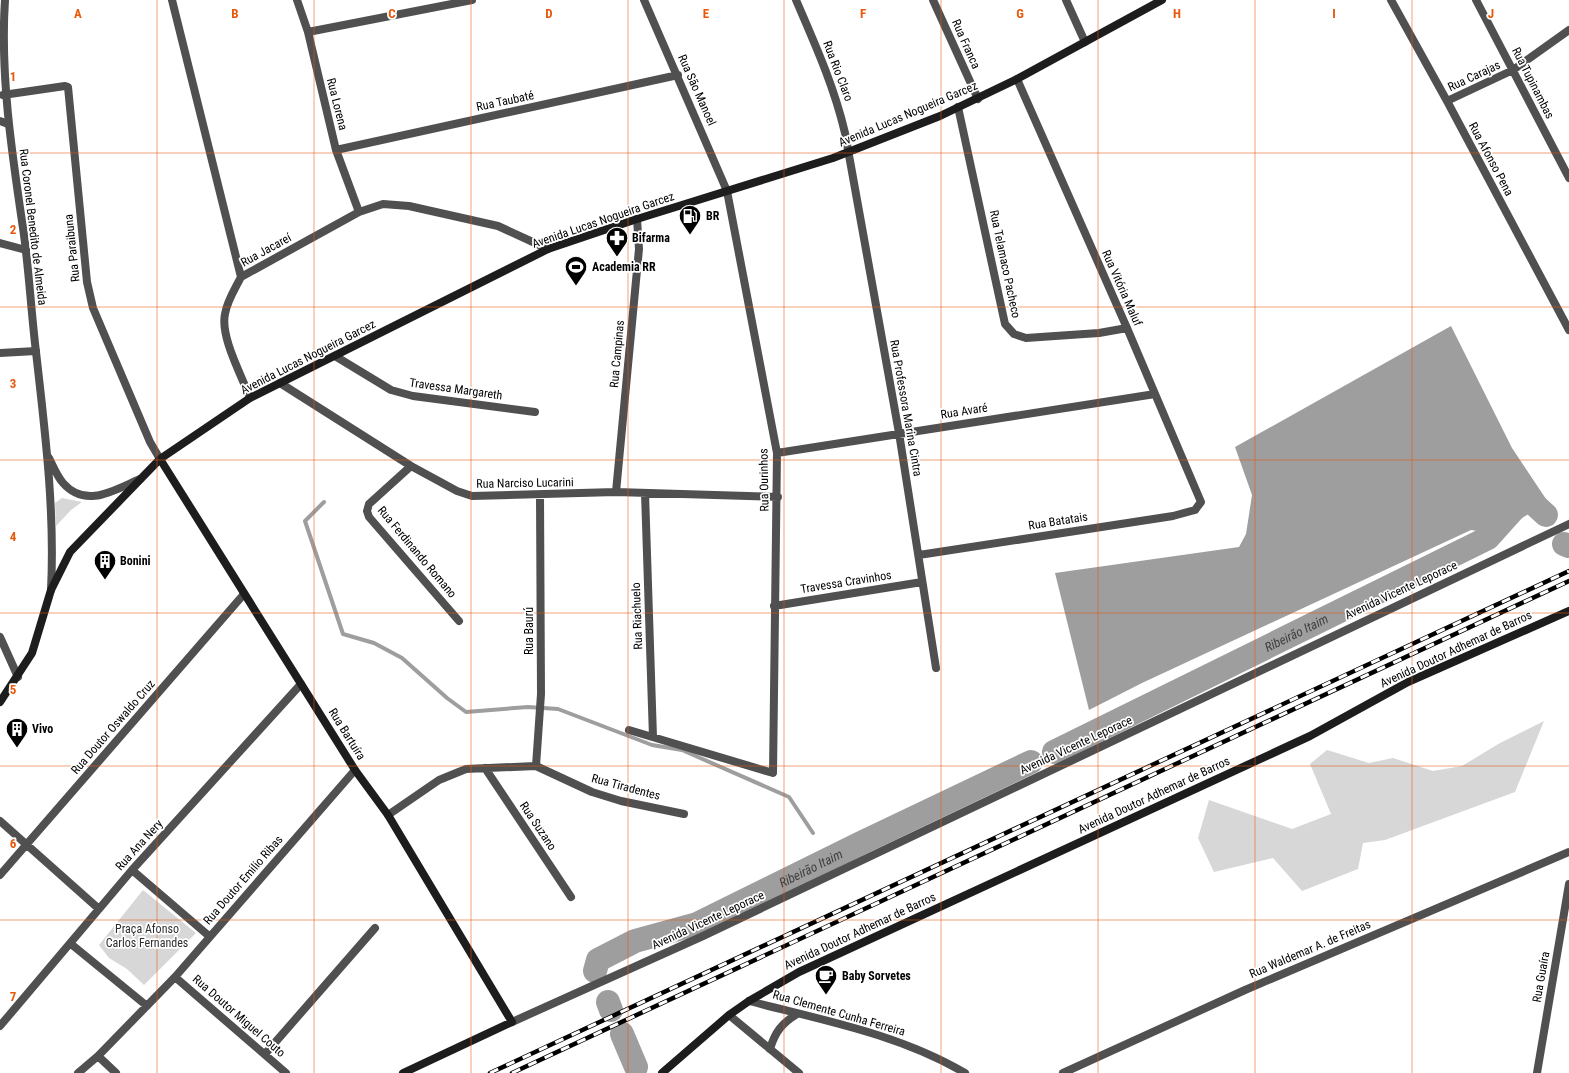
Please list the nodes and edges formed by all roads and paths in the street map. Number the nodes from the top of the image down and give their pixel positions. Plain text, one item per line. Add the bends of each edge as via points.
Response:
1 (5, 0) edge
2 (172, 0) edge
3 (297, 0) edge
4 (472, 0) edge
5 (644, 0) edge
6 (796, 0) edge
7 (933, 0) edge
8 (1066, 0) edge
9 (1162, 0) edge
10 (1391, 0) edge
11 (1476, 0) edge
12 (1569, 30) edge
13 (308, 32) junction
14 (1085, 42) junction
15 (1513, 70) junction
16 (678, 75) junction
17 (1017, 79) junction
18 (3, 95) junction
19 (978, 98) junction
20 (1447, 102) junction
21 (958, 107) junction
22 (0, 121) edge
23 (8, 124) junction
24 (336, 150) junction
25 (849, 153) junction
26 (1569, 178) edge
27 (727, 191) junction
28 (359, 212) junction
29 (637, 219) junction
30 (0, 243) edge
31 (548, 249) junction
32 (26, 250) junction
33 (241, 277) junction
34 (1127, 328) junction
35 (1569, 330) edge
36 (36, 351) junction
37 (0, 353) edge
38 (335, 356) junction
39 (280, 383) junction
40 (1155, 394) junction
41 (250, 398) junction
42 (535, 412) dead end
43 (898, 433) junction
44 (777, 453) junction
45 (48, 456) junction
46 (160, 459) junction
47 (411, 466) junction
48 (140, 479) junction
49 (616, 492) junction
50 (645, 493) junction
51 (540, 495) junction
52 (778, 497) junction
53 (1199, 507) joint
54 (1569, 524) edge
55 (919, 555) junction
56 (922, 582) junction
57 (51, 590) junction
58 (244, 594) junction
59 (774, 606) junction
60 (1569, 611) edge
61 (459, 621) dead end
62 (0, 637) edge
63 (936, 668) dead end
64 (18, 677) junction
65 (301, 684) junction
66 (0, 702) edge
67 (628, 730) dead end
68 (653, 737) junction
69 (536, 766) junction
70 (485, 768) junction
71 (355, 770) junction
72 (684, 814) dead end
73 (388, 815) junction
74 (0, 821) edge
75 (27, 844) junction
76 (1569, 852) edge
77 (132, 870) junction
78 (0, 875) edge
79 (1569, 884) edge
80 (571, 897) dead end
81 (99, 909) junction
82 (375, 928) dead end
83 (210, 936) junction
84 (71, 944) junction
85 (175, 977) junction
86 (749, 1001) junction
87 (147, 1006) junction
88 (797, 1014) junction
89 (729, 1015) junction
90 (512, 1022) junction
91 (0, 1026) edge
92 (770, 1049) junction
93 (265, 1054) junction
94 (98, 1056) junction
95 (78, 1073) edge
96 (116, 1073) edge
97 (286, 1073) edge
98 (403, 1073) edge
99 (663, 1073) edge
100 (799, 1073) edge
101 (965, 1073) edge
102 (1063, 1073) edge
103 (1537, 1073) edge

1 - 18 street, Rua Coronel Benedito de Almeida via 1,23
2 - 33 street, Rua Jacareí
3 - 13 street, Rua Lorena
4 - 13 street
5 - 16 street, Rua São Manoel
6 - 25 street, Rua Rio Claro via 838,102
7 - 19 street, Rua Franca
8 - 14 street
9 - 14 main road, Avenida Lucas Nogueira Garcez
10 - 20 street, Rua Afonso Pena
11 - 15 street, Rua Tupinambas
12 - 15 street, Rua Carajas
13 - 24 street, Rua Lorena
14 - 17 main road, Avenida Lucas Nogueira Garcez
15 - 20 street, Rua Carajas
15 - 26 street, Rua Tupinambas
16 - 24 street, Rua Taubaté
16 - 27 street, Rua São Manoel
17 - 19 main road, Avenida Lucas Nogueira Garcez
17 - 34 street, Rua Vitória Maluf
18 - 23 street, Rua Coronel Benedito de Almeida
18 - 46 street, Rua Paraibuna via 65,86 68,88 88,282 93,308 150,442
19 - 21 main road, Avenida Lucas Nogueira Garcez
20 - 35 street, Rua Afonso Pena
21 - 25 main road, Avenida Lucas Nogueira Garcez
21 - 34 street, Rua Telamaco Pacheco via 1007,329 1026,338 1098,333
22 - 23 street
23 - 32 street, Rua Coronel Benedito de Almeida
24 - 28 street, Rua Lorena
25 - 27 main road, Avenida Lucas Nogueira Garcez
25 - 43 street, Rua Professora Marina Cintra
27 - 29 main road, Avenida Lucas Nogueira Garcez
27 - 44 street, Rua Ourinhos
28 - 31 street, Rua Jacareí via 383,204 409,206 498,226
28 - 33 street, Rua Jacareí
29 - 31 main road, Avenida Lucas Nogueira Garcez
29 - 49 street, Rua Campinas via 639,249
30 - 32 street
31 - 38 main road, Avenida Lucas Nogueira Garcez
32 - 36 street, Rua Coronel Benedito de Almeida
33 - 41 street via 229,302 224,325
34 - 40 street, Rua Vitória Maluf
36 - 37 street
36 - 45 street, Rua Coronel Benedito de Almeida
38 - 39 main road, Avenida Lucas Nogueira Garcez
38 - 42 street, Travessa Margareth via 391,390 413,396
39 - 41 main road, Avenida Lucas Nogueira Garcez
39 - 47 street, Rua Narciso Lucarini
40 - 43 street, Rua Avaré
40 - 53 street, Rua Vitória Maluf via 1200,498
41 - 46 main road, Avenida Lucas Nogueira Garcez
43 - 44 street, Rua Avaré
43 - 55 street, Rua Professora Marina Cintra
44 - 52 street, Rua Ourinhos
45 - 48 street, Rua Coronel Benedito de Almeida via 62,482 82,495 96,497
45 - 57 street, Rua Coronel Benedito de Almeida via 53,546
46 - 48 main road, Avenida Lucas Nogueira Garcez
46 - 58 main road, Rua Bartuíra
47 - 51 street, Rua Narciso Lucarini via 457,491 472,496
47 - 61 street, Rua Ferdinando Romano via 369,504 367,511 369,517
48 - 57 main road, Avenida Lucas Nogueira Garcez via 70,552
49 - 50 street, Rua Narciso Lucarini
49 - 51 street, Rua Narciso Lucarini
50 - 52 street, Rua Narciso Lucarini
50 - 68 street, Rua Riachuelo
51 - 69 street, Rua Baurú via 541,694
52 - 59 street, Rua Ourinhos
53 - 55 street, Rua Batatais via 1173,516
54 - 90 street, Avenida Vicente Leporace via 703,936
55 - 56 street, Rua Professora Marina Cintra
56 - 59 street, Travessa Cravinhos
56 - 63 street, Rua Professora Marina Cintra
57 - 64 main road, Avenida Lucas Nogueira Garcez via 32,653
58 - 65 main road, Rua Bartuíra
58 - 75 street, Rua Doutor Oswaldo Cruz
59 - 68 street, Rua Ourinhos via 773,773
60 - 86 main road, Avenida Doutor Adhemar de Barros via 1408,682 1310,736 799,972
62 - 64 street
64 - 66 main road, Avenida Lucas Nogueira Garcez
65 - 71 main road, Rua Bartuíra
65 - 77 street, Rua Ana Nery
67 - 68 street
69 - 70 street, Rua Tiradentes
69 - 72 street, Rua Tiradentes via 592,792 621,801
70 - 73 street, Rua Tiradentes via 466,769 439,780
70 - 80 street, Rua Suzano
71 - 73 main road, Rua Bartuíra
71 - 83 street, Rua Doutor Emilio Ribas
73 - 90 main road, Rua Bartuíra
74 - 75 street
75 - 78 street, Rua Doutor Oswaldo Cruz
75 - 81 street
76 - 102 street, Rua Waldemar A. de Freitas via 1245,990
77 - 81 street, Rua Ana Nery
77 - 83 street
79 - 103 street, Rua Guaíra
81 - 84 street, Rua Ana Nery
82 - 93 street
83 - 85 street, Rua Doutor Emilio Ribas
84 - 87 street
84 - 91 street, Rua Ana Nery
85 - 87 street, Rua Doutor Emilio Ribas
85 - 93 street, Rua Doutor Miguel Couto
86 - 88 street, Rua Clemente Cunha Ferreira
86 - 89 main road, Avenida Doutor Adhemar de Barros
87 - 94 street, Rua Doutor Emilio Ribas
88 - 92 street via 784,1022
88 - 101 street, Rua Clemente Cunha Ferreira via 894,1040
89 - 92 street
89 - 99 main road, Avenida Doutor Adhemar de Barros
90 - 98 main road
92 - 100 street
93 - 97 street, Rua Doutor Miguel Couto
94 - 95 street, Rua Doutor Emilio Ribas
94 - 96 street

